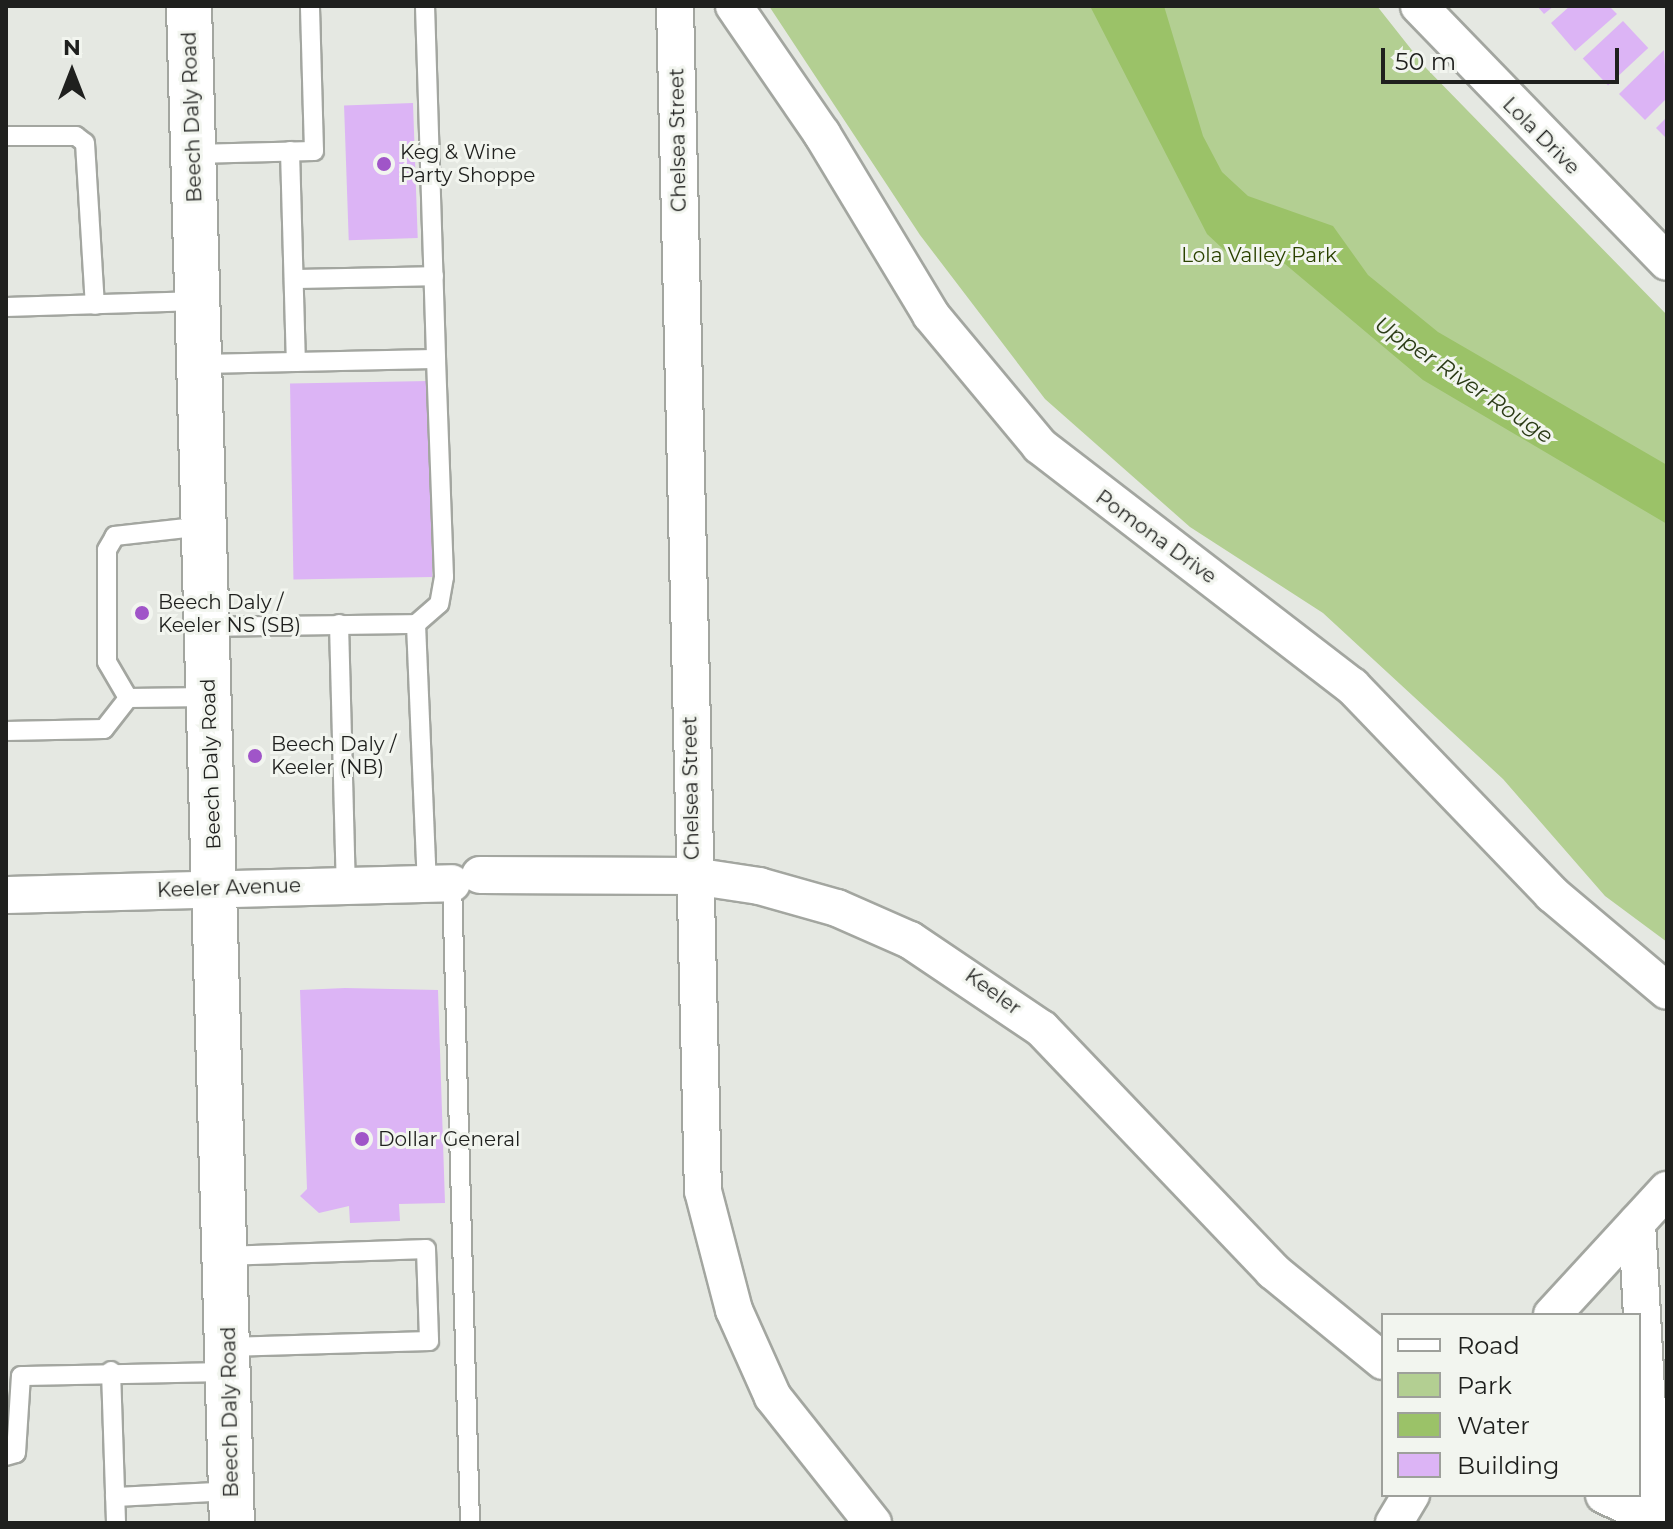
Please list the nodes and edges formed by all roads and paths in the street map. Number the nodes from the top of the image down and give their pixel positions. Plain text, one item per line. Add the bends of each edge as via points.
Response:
1 (189, 6) edge
2 (310, 6) edge
3 (425, 6) edge
4 (675, 6) edge
5 (734, 6) edge
6 (1419, 6) edge
7 (6, 136) edge
8 (290, 151) junction
9 (193, 154) junction
10 (1667, 262) edge
11 (434, 276) junction
12 (294, 279) junction
13 (198, 301) junction
14 (95, 305) junction
15 (6, 307) edge
16 (436, 359) junction
17 (296, 362) junction
18 (199, 364) junction
19 (204, 526) junction
20 (339, 624) junction
21 (416, 624) junction
22 (207, 627) junction
23 (209, 697) junction
24 (128, 698) junction
25 (6, 731) edge
26 (693, 876) junction
27 (453, 880) junction
28 (346, 884) junction
29 (215, 889) junction
30 (6, 895) edge
31 (1667, 991) edge
32 (1667, 1190) edge
33 (1637, 1223) junction
34 (225, 1256) junction
35 (1554, 1313) edge
36 (229, 1359) junction
37 (1381, 1359) edge
38 (111, 1371) junction
39 (6, 1456) edge
40 (115, 1497) junction
41 (1410, 1497) edge
42 (1608, 1497) edge
43 (232, 1507) edge
44 (1657, 1521) edge
45 (116, 1523) edge
46 (470, 1523) edge
47 (873, 1523) edge
48 (1394, 1523) edge

1 - 9 main road, Beech Daly Road
2 - 8 lane via 314,151
3 - 11 lane
4 - 26 street, Chelsea Street
5 - 31 street, Pomona Drive via 822,134 931,315 1040,446 1352,686 1552,894
6 - 10 street, Lola Drive
7 - 14 lane via 76,136 85,143
8 - 9 lane
8 - 12 lane
9 - 13 main road, Beech Daly Road
11 - 12 lane
11 - 16 lane
12 - 17 lane
13 - 14 lane
13 - 18 main road, Beech Daly Road
14 - 15 lane
16 - 17 lane
16 - 21 lane via 443,592
17 - 18 lane
18 - 19 main road, Beech Daly Road
19 - 22 main road, Beech Daly Road
19 - 24 lane via 143,528 115,536 107,550 107,662
20 - 21 lane
20 - 22 lane
20 - 28 lane
21 - 27 lane
22 - 23 main road, Beech Daly Road
23 - 24 lane
23 - 29 main road, Beech Daly Road
24 - 25 lane via 104,729
26 - 27 street, Keeler
26 - 37 street, Keeler via 837,908 910,940 992,990 1078,1062 1273,1271
26 - 47 street, Chelsea Street via 703,1191 716,1248 734,1310 773,1397
27 - 28 street, Keeler Avenue
27 - 46 lane
28 - 29 street, Keeler Avenue
29 - 30 street, Keeler Avenue
29 - 34 main road, Beech Daly Road
32 - 33 street
33 - 35 street
33 - 44 street
34 - 36 main road, Beech Daly Road
34 - 36 lane via 426,1249 429,1341
36 - 38 lane
36 - 43 main road, Beech Daly Road
38 - 39 lane via 21,1376 16,1453
38 - 40 lane
40 - 43 lane
40 - 45 lane
41 - 48 street
42 - 44 street

